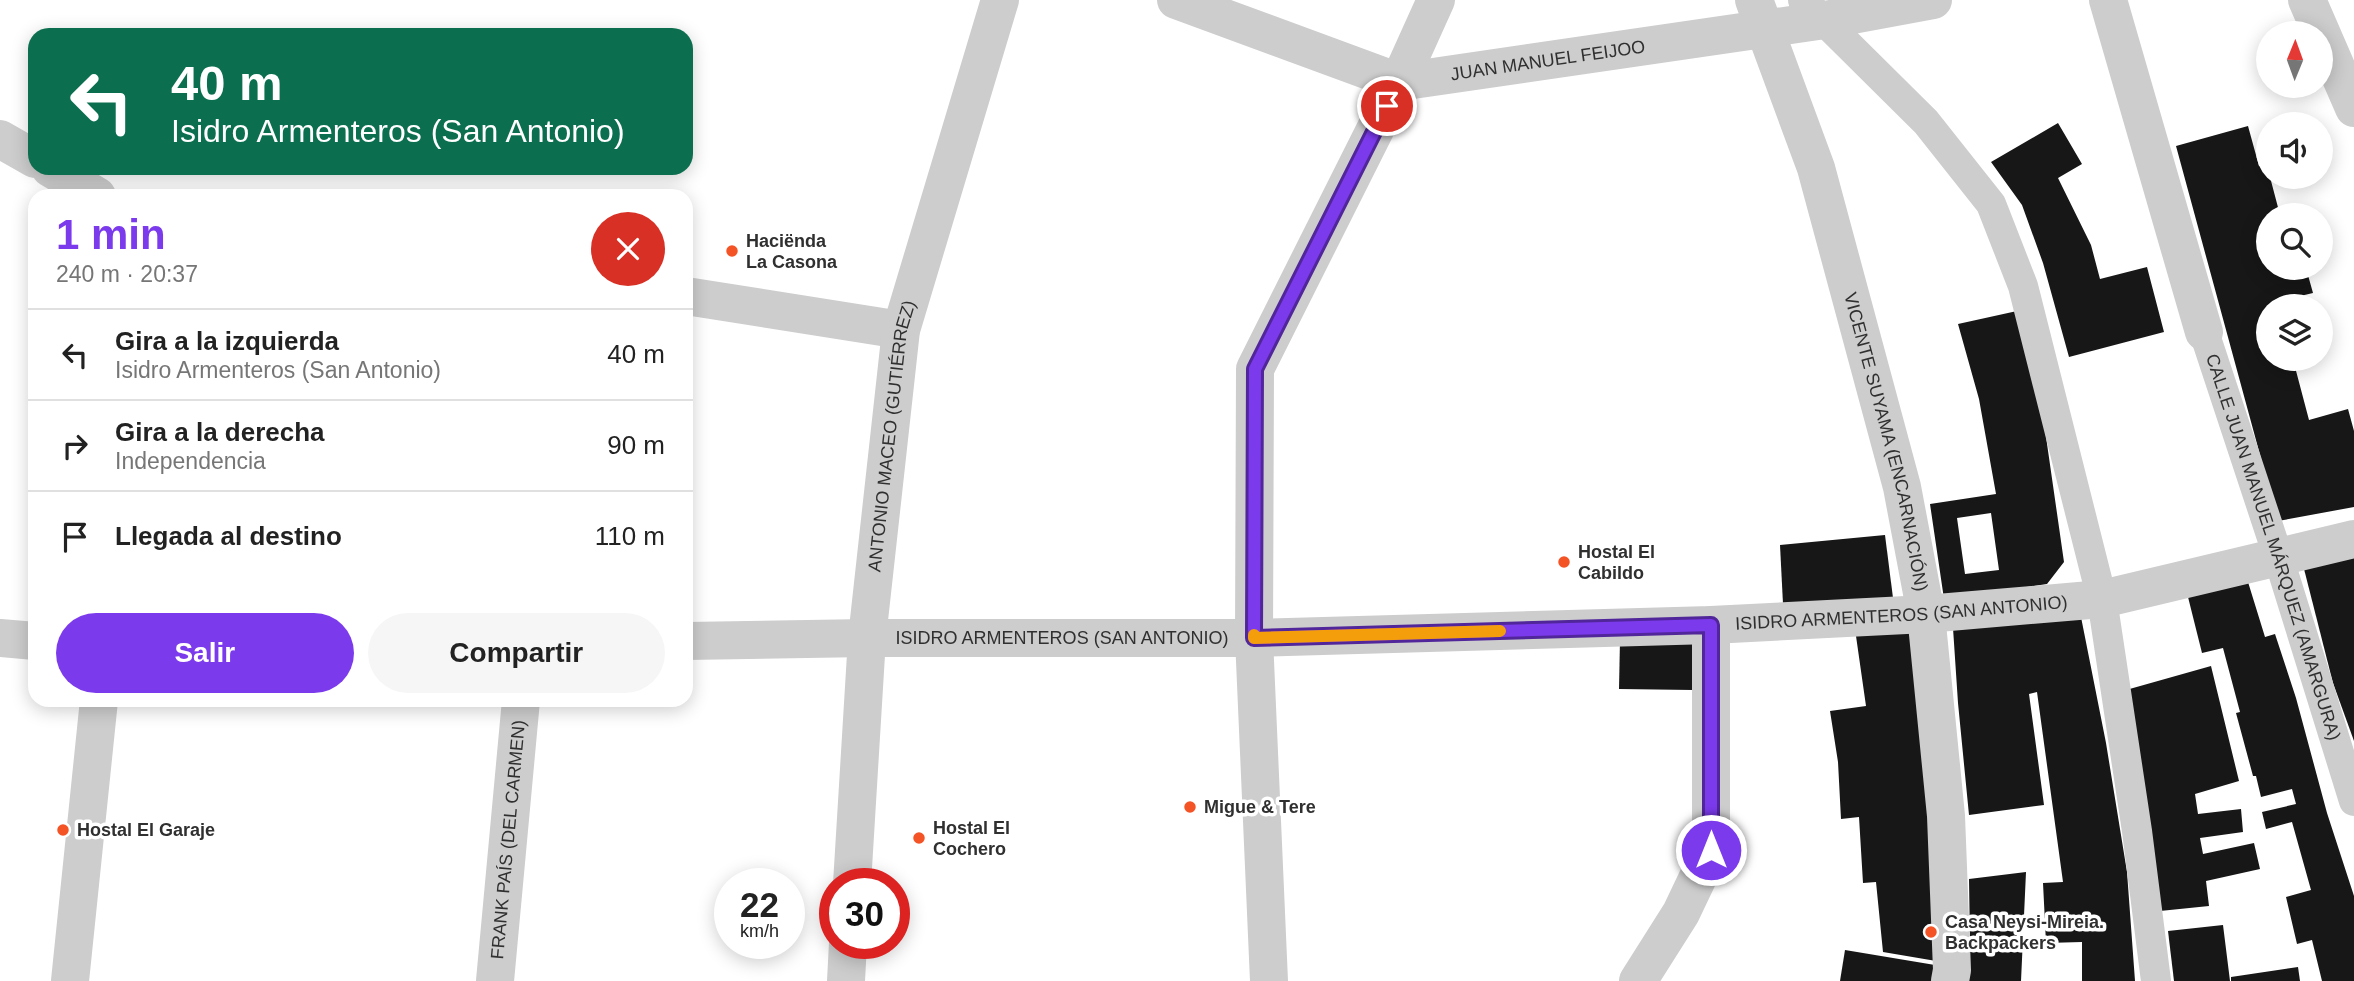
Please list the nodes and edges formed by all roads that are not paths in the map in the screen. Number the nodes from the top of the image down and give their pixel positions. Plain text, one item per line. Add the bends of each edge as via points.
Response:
1 (1000, 0) edge
2 (1176, 0) edge
3 (1436, 0) edge
4 (1933, 0) edge
5 (2108, 0) edge
6 (2307, 0) edge
7 (1814, 10) edge
8 (1760, 15) edge
9 (1399, 82) junction
10 (2354, 108) edge
11 (0, 139) edge
12 (28, 155) edge
13 (62, 175) edge
14 (85, 189) edge
15 (693, 297) edge
16 (901, 330) junction
17 (2204, 332) joint
18 (2354, 539) edge
19 (2278, 556) junction
20 (2102, 599) junction
21 (1927, 614) junction
22 (1711, 625) junction
23 (0, 638) edge
24 (867, 638) junction
25 (1254, 638) junction
26 (28, 640) edge
27 (693, 641) edge
28 (98, 707) edge
29 (520, 707) edge
30 (2354, 801) edge
31 (853, 868) edge
32 (847, 959) edge
33 (70, 981) edge
34 (495, 981) edge
35 (846, 981) edge
36 (1269, 981) edge
37 (1638, 981) edge
38 (1950, 981) edge
39 (2156, 981) edge

1 - 16 street, ANTONIO MACEO (GUTIÉRREZ)
2 - 9 street, JUAN MANUEL FEIJOO
3 - 9 street
4 - 7 street, JUAN MANUEL FEIJOO
5 - 17 street
6 - 10 street
7 - 8 street, JUAN MANUEL FEIJOO
7 - 20 street via 1926,122 1991,204 2023,286
8 - 9 street, JUAN MANUEL FEIJOO
8 - 21 street, VICENTE SUYAMA (ENCARNACIÓN) via 1819,181 1902,487
9 - 25 street via 1255,369
11 - 12 street
13 - 14 street
15 - 16 street
16 - 24 street, ANTONIO MACEO (GUTIÉRREZ)
17 - 19 street, CALLE JUAN MANUEL MÁRQUEZ (AMARGURA)
18 - 19 street, ISIDRO ARMENTEROS (SAN ANTONIO)
19 - 20 street, ISIDRO ARMENTEROS (SAN ANTONIO)
19 - 30 street, CALLE JUAN MANUEL MÁRQUEZ (AMARGURA)
20 - 21 street, ISIDRO ARMENTEROS (SAN ANTONIO)
20 - 39 street
21 - 22 street, ISIDRO ARMENTEROS (SAN ANTONIO)
21 - 38 street, VICENTE SUYAMA (ENCARNACIÓN) via 1946,816
22 - 25 street, ISIDRO ARMENTEROS (SAN ANTONIO)
22 - 37 street via 1711,850 1681,913
23 - 26 street
24 - 25 street, ISIDRO ARMENTEROS (SAN ANTONIO)
24 - 27 street, ISIDRO ARMENTEROS (SAN ANTONIO)
24 - 31 street, ANTONIO MACEO (GUTIÉRREZ)
25 - 36 street
28 - 33 street
29 - 34 street, FRANK PAÍS (DEL CARMEN)
32 - 35 street

